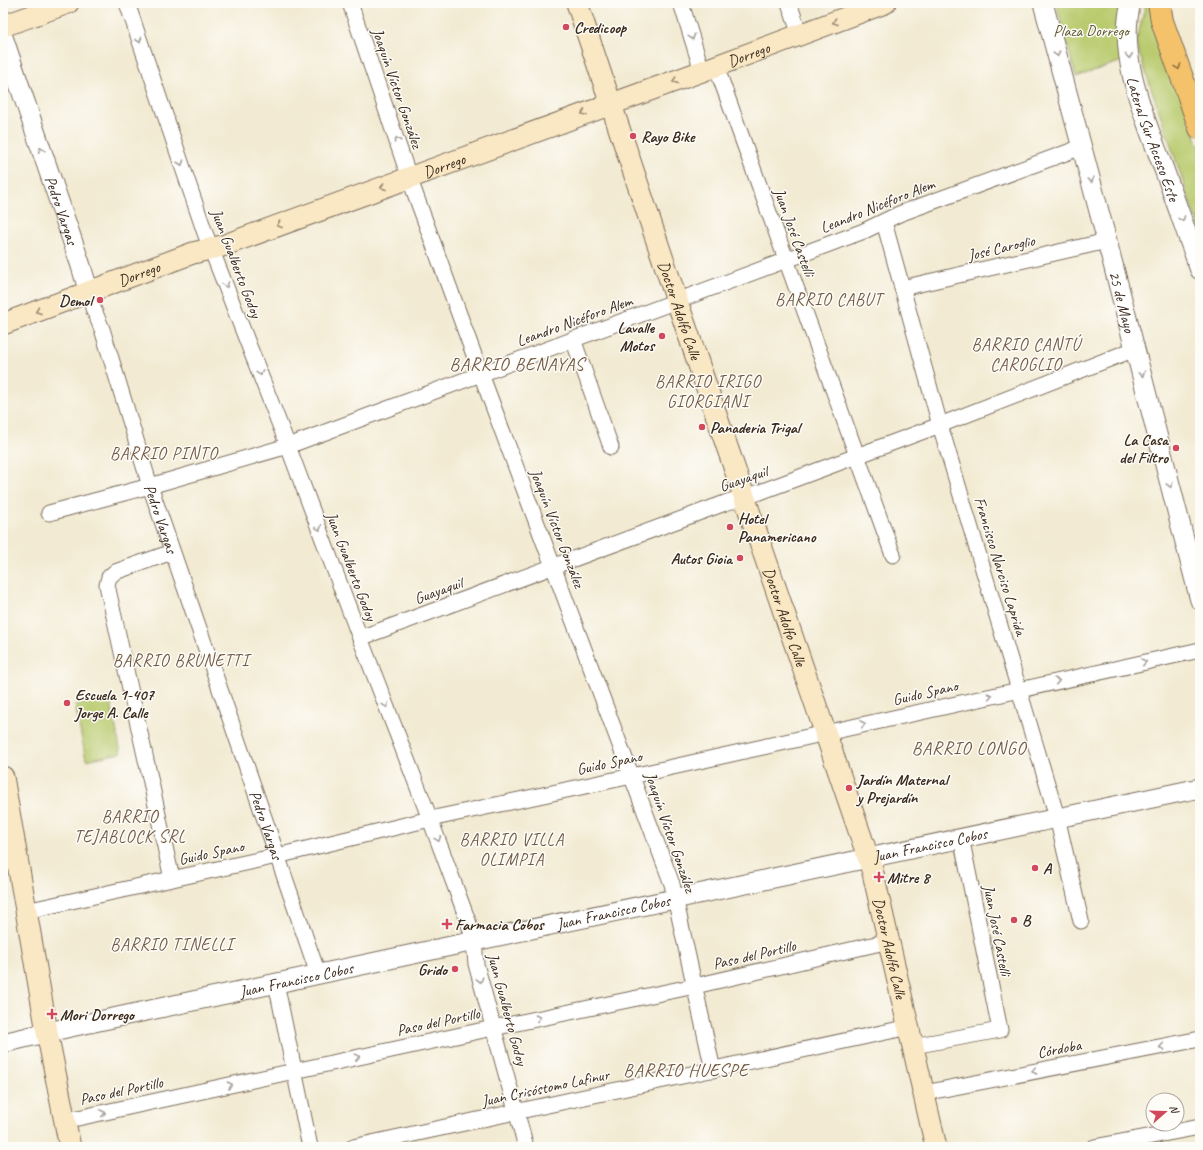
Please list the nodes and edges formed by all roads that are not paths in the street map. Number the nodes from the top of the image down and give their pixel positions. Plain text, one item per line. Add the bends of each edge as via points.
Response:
1 (68, 3) edge
2 (127, 3) edge
3 (350, 3) edge
4 (577, 3) edge
5 (681, 3) edge
6 (789, 3) edge
7 (884, 3) edge
8 (1043, 3) edge
9 (1131, 3) edge
10 (1159, 3) edge
11 (3, 26) edge
12 (800, 35) junction
13 (3, 37) edge
14 (709, 68) junction
15 (611, 104) junction
16 (1200, 128) edge
17 (1082, 147) junction
18 (409, 177) junction
19 (884, 222) junction
20 (1108, 241) junction
21 (211, 249) junction
22 (786, 260) junction
23 (1200, 270) edge
24 (902, 288) junction
25 (89, 293) junction
26 (676, 301) junction
27 (3, 324) edge
28 (573, 339) junction
29 (1135, 349) junction
30 (481, 374) junction
31 (940, 425) junction
32 (288, 446) junction
33 (611, 447) dead end
34 (857, 456) junction
35 (150, 486) junction
36 (744, 497) junction
37 (49, 513) dead end
38 (172, 552) junction
39 (893, 555) dead end
40 (554, 566) junction
41 (1200, 600) edge
42 (360, 638) junction
43 (1200, 650) edge
44 (1019, 689) junction
45 (825, 732) junction
46 (632, 776) junction
47 (3, 777) edge
48 (1200, 788) edge
49 (1057, 817) junction
50 (430, 819) junction
51 (961, 837) junction
52 (277, 856) junction
53 (868, 857) junction
54 (172, 879) junction
55 (676, 897) junction
56 (26, 911) junction
57 (1082, 922) dead end
58 (474, 941) junction
59 (889, 942) junction
60 (318, 974) junction
61 (276, 983) junction
62 (694, 986) junction
63 (493, 1028) junction
64 (1000, 1030) joint
65 (47, 1032) junction
66 (911, 1037) junction
67 (1200, 1039) edge
68 (3, 1043) edge
69 (713, 1070) junction
70 (294, 1071) junction
71 (924, 1093) junction
72 (517, 1111) junction
73 (64, 1121) junction
74 (1200, 1127) edge
75 (70, 1147) edge
76 (310, 1147) edge
77 (353, 1147) edge
78 (526, 1147) edge
79 (936, 1147) edge
80 (1094, 1147) edge

1 - 11 main road
2 -> 21 street, Juan Gualberto Godoy
18 -> 3 street, Joaquín Víctor González
4 - 15 main road, Doctor Adolfo Calle
5 -> 14 street, Juan José Castelli
6 - 12 street
7 -> 12 main road, Dorrego
8 -> 17 street, 25 de Mayo
9 -> 23 street, Lateral Sur Acceso Este via 1127,32 1133,81
10 -> 16 highway via 1164,27
12 - 14 main road, Dorrego
25 -> 13 street, Pedro Vargas
14 -> 15 main road, Dorrego
14 - 22 street, Juan José Castelli
15 -> 18 main road, Dorrego
15 - 26 main road, Doctor Adolfo Calle
17 - 19 street, Leandro Nicéforo Alem via 899,214
17 -> 20 street, 25 de Mayo
18 -> 21 main road, Dorrego
18 - 30 street, Joaquín Víctor González
19 - 22 street, Leandro Nicéforo Alem
19 - 24 street, Francisco Narciso Laprida
20 - 24 street, José Caroglio
20 - 29 street, 25 de Mayo
21 - 25 main road, Dorrego via 193,253
21 -> 32 street, Juan Gualberto Godoy
22 - 26 street, Leandro Nicéforo Alem
22 - 34 street, Juan José Castelli
24 - 31 street, Francisco Narciso Laprida
25 -> 27 main road, Dorrego
25 - 35 street, Pedro Vargas
26 - 28 street, Leandro Nicéforo Alem
26 - 36 main road, Doctor Adolfo Calle
28 - 30 street, Leandro Nicéforo Alem
28 - 33 street
29 - 31 street, Guayaquil
29 -> 41 street, 25 de Mayo
30 - 32 street, Leandro Nicéforo Alem
30 - 40 street, Joaquín Víctor González
31 - 34 street, Guayaquil
31 - 44 street, Francisco Narciso Laprida
32 - 35 street, Leandro Nicéforo Alem
32 -> 42 street, Juan Gualberto Godoy
34 - 36 street, Guayaquil
34 - 39 street, Juan José Castelli
35 - 37 street, Leandro Nicéforo Alem
35 - 38 street, Pedro Vargas
36 - 40 street, Guayaquil
36 - 45 main road, Doctor Adolfo Calle
38 - 52 street, Pedro Vargas
38 - 54 street via 115,572 109,577 108,585
40 - 42 street, Guayaquil
40 - 46 street, Joaquín Víctor González
42 -> 50 street, Juan Gualberto Godoy
44 -> 43 street, Guido Spano
45 -> 44 street, Guido Spano
44 - 49 street, Francisco Narciso Laprida
45 - 46 street, Guido Spano
45 - 53 main road, Doctor Adolfo Calle
46 - 50 street, Guido Spano
46 - 55 street, Joaquín Víctor González
47 - 56 main road
48 - 49 street, Juan Francisco Cobos
49 - 51 street, Juan Francisco Cobos
49 - 57 street, Francisco Narciso Laprida
50 - 52 street, Guido Spano
50 -> 58 street, Juan Gualberto Godoy
51 - 53 street, Juan Francisco Cobos
51 - 64 street, Juan José Castelli
52 - 54 street, Guido Spano
52 - 60 street, Pedro Vargas
53 - 55 street, Juan Francisco Cobos
53 - 59 main road, Doctor Adolfo Calle
54 - 56 street, Guido Spano
55 - 58 street, Juan Francisco Cobos
55 - 62 street, Joaquín Víctor González
56 - 65 main road
58 - 60 street, Juan Francisco Cobos
58 -> 63 street, Juan Gualberto Godoy via 476,964
59 - 62 street, Paso del Portillo
59 - 66 main road, Doctor Adolfo Calle
60 - 61 street, Juan Francisco Cobos
61 - 65 street, Juan Francisco Cobos
61 - 70 street
63 -> 62 street, Paso del Portillo
62 - 69 street, Joaquín Víctor González
70 -> 63 street, Paso del Portillo
63 - 72 street, Juan Gualberto Godoy
64 - 66 street, Juan Crisóstomo Lafinur
65 - 68 street, Juan Francisco Cobos
65 - 73 main road
66 - 69 street, Juan Crisóstomo Lafinur
66 - 71 main road, Doctor Adolfo Calle
67 -> 71 street, Córdoba
69 - 72 street, Juan Crisóstomo Lafinur
73 -> 70 street, Paso del Portillo
70 - 76 street
71 - 79 main road, Doctor Adolfo Calle
72 - 77 street, Juan Crisóstomo Lafinur
72 - 78 street, Juan Gualberto Godoy
73 - 75 main road
74 - 80 street

